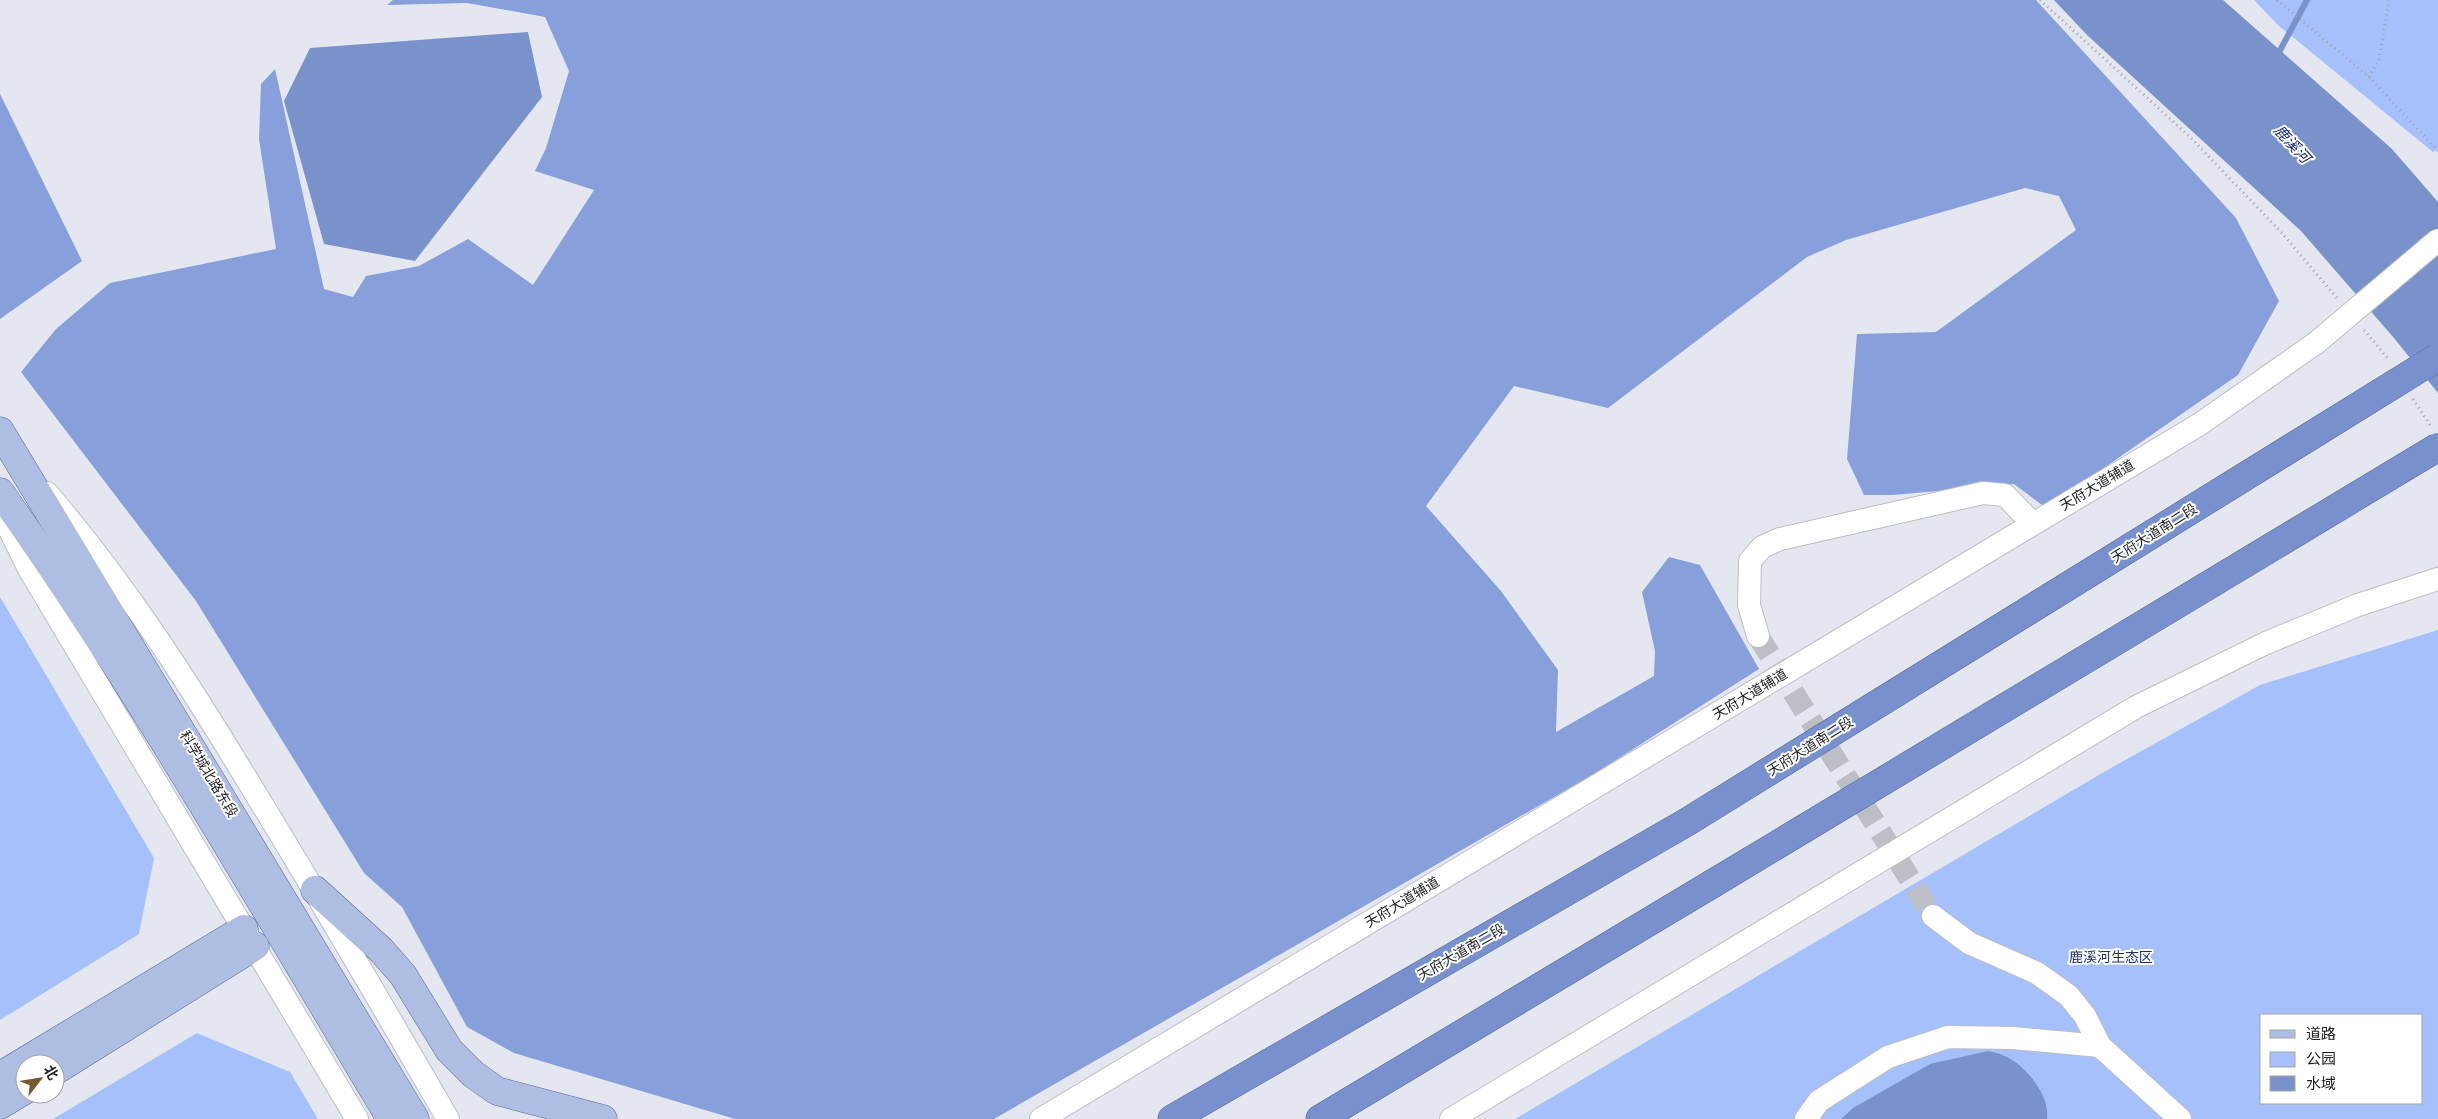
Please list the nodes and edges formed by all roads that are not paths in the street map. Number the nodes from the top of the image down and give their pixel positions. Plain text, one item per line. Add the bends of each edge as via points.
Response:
1 (2438, 240) edge
2 (2438, 357) edge
3 (0, 431) edge
4 (2436, 439) edge
5 (17, 458) junction
6 (0, 492) edge
7 (0, 510) edge
8 (2033, 524) junction
9 (2438, 579) edge
10 (1758, 636) tunnel mouth
11 (315, 890) junction
12 (1933, 916) tunnel mouth
13 (250, 938) junction
14 (2100, 1046) junction
15 (65, 1064) edge
16 (0, 1076) edge
17 (15, 1096) edge
18 (0, 1105) edge
19 (357, 1119) edge
20 (391, 1119) edge
21 (416, 1119) edge
22 (448, 1119) edge
23 (603, 1119) edge
24 (1041, 1119) edge
25 (1172, 1119) edge
26 (1320, 1119) edge
27 (1451, 1119) edge
28 (1806, 1119) edge
29 (2180, 1119) edge

1 - 8 street, 天府大道辅道, bridge via 2316,343 2200,424
2 - 25 highway, 天府大道南二段, bridge via 1687,822
3 - 5 main road, 科学城北路东段
4 - 26 highway, bridge via 1712,884
5 - 11 street via 74,523 179,669
5 - 21 main road, 科学城北路东段
6 - 20 main road, 科学城北路东段 via 42,551 156,728
7 - 13 street via 29,569
8 - 10 street via 2005,495 1983,493 1780,538 1762,547 1750,561 1749,604
8 - 24 street, 天府大道辅道
9 - 27 street via 2358,605 2266,643 2136,708
11 - 22 street
11 - 23 main road via 403,975 449,1050 473,1074 497,1091
12 - 14 street via 1969,943 2037,973 2069,996 2085,1016
13 - 15 main road
13 - 16 main road
13 - 19 street
14 - 28 street via 2012,1038 1948,1037 1888,1057 1820,1101
14 - 29 street
17 - 18 main road

